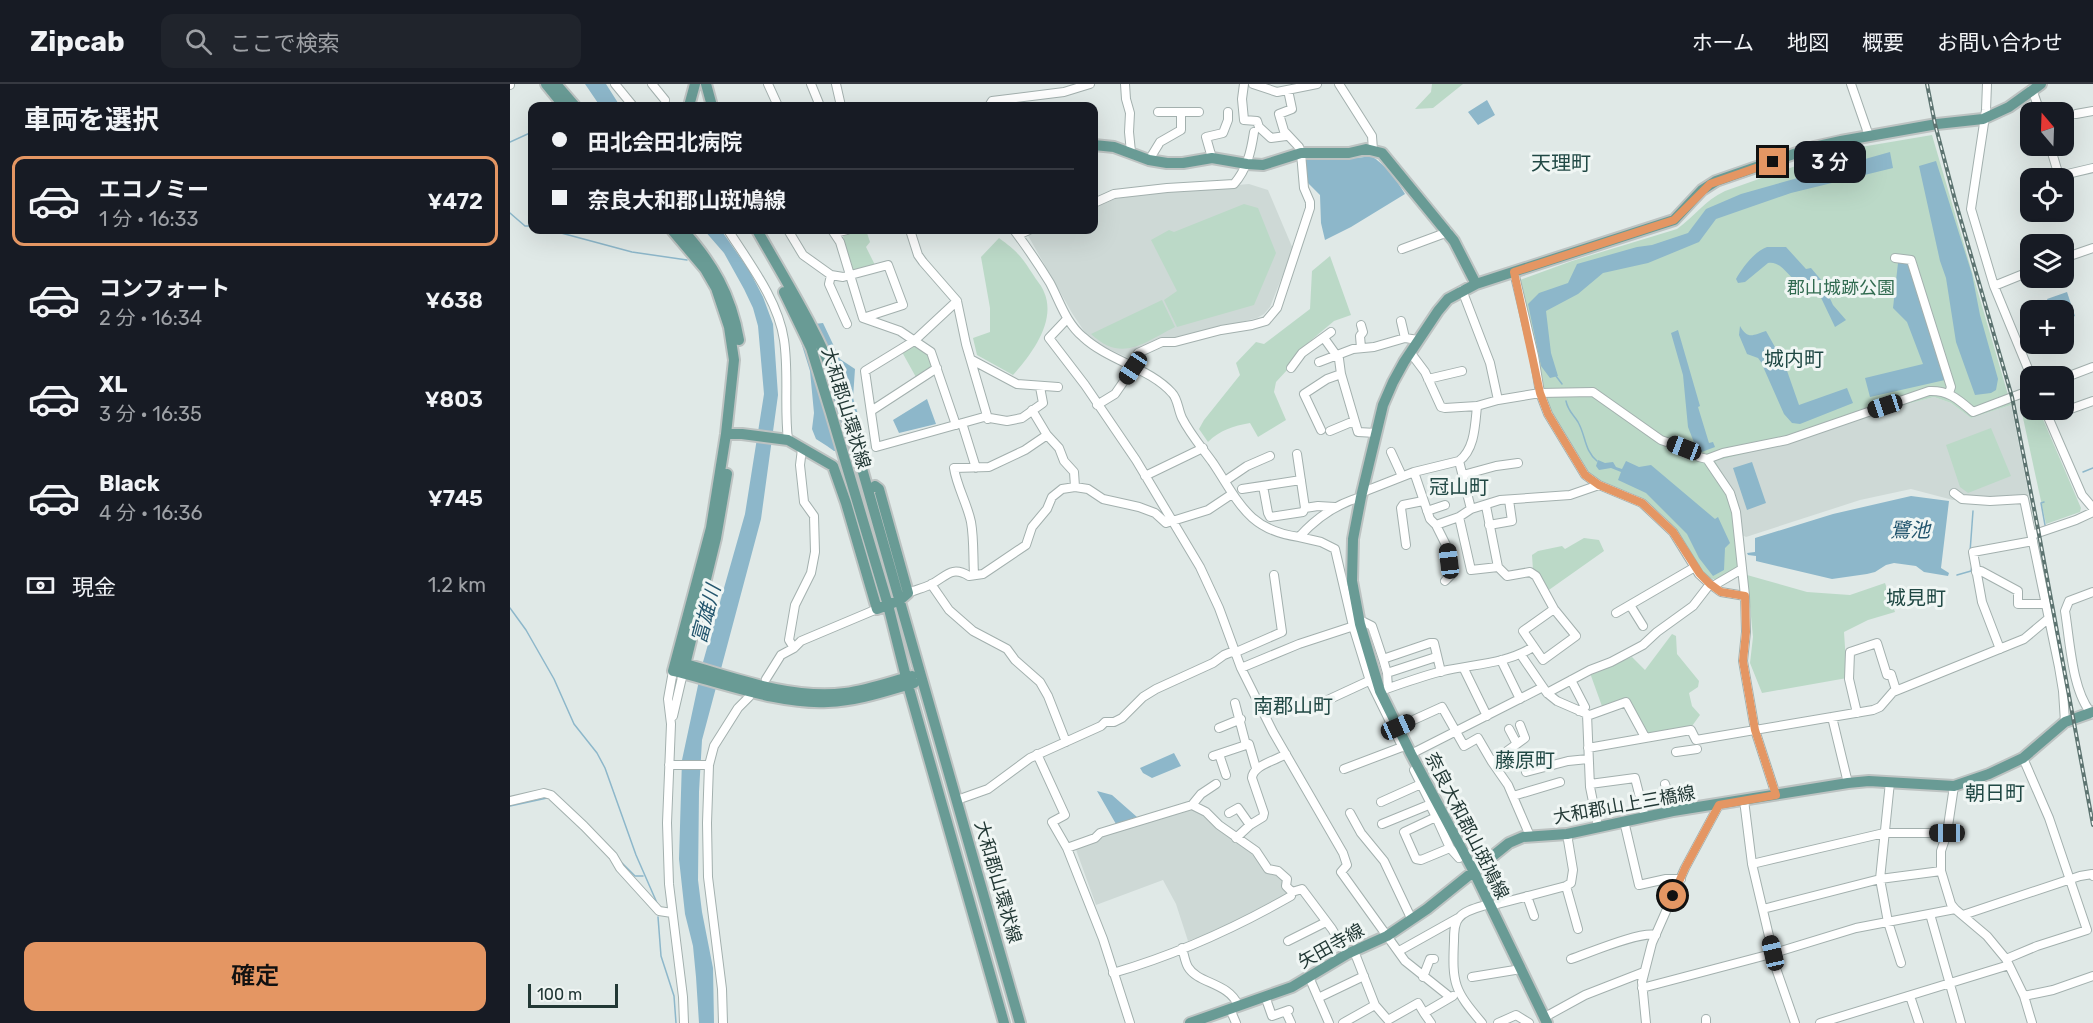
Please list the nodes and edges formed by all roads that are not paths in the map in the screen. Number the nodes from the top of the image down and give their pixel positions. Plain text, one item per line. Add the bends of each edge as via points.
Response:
1 (546, 84) edge
2 (556, 84) edge
3 (615, 84) edge
4 (652, 84) edge
5 (695, 84) edge
6 (706, 84) edge
7 (768, 84) edge
8 (811, 84) edge
9 (836, 84) edge
10 (1090, 84) edge
11 (1125, 84) edge
12 (1244, 84) edge
13 (1253, 84) edge
14 (1317, 84) edge
15 (1339, 84) edge
16 (1851, 84) edge
17 (1988, 84) edge
18 (2037, 87) edge
19 (1288, 90) junction
20 (665, 100) dead end
21 (561, 102) edge
22 (571, 102) edge
23 (630, 102) edge
24 (690, 102) edge
25 (711, 102) edge
26 (776, 102) edge
27 (818, 102) edge
28 (839, 102) edge
29 (991, 102) edge
30 (2039, 102) edge
31 (2093, 111) edge
32 (1158, 112) dead end
33 (1199, 112) dead end
34 (1228, 112) dead end
35 (1181, 113) junction
36 (2076, 114) dead end
37 (1983, 119) junction
38 (1254, 132) dead end
39 (1286, 135) junction
40 (1869, 136) junction
41 (1098, 145) edge
42 (1373, 150) junction
43 (1131, 152) junction
44 (1301, 153) junction
45 (2053, 156) edge
46 (1212, 158) junction
47 (1149, 160) junction
48 (1247, 164) junction
49 (2093, 168) edge
50 (1098, 201) edge
51 (1448, 232) junction
52 (675, 234) edge
53 (686, 234) edge
54 (731, 234) edge
55 (751, 234) edge
56 (759, 234) edge
57 (790, 234) edge
58 (836, 234) edge
59 (911, 234) edge
60 (1017, 234) edge
61 (2093, 248) edge
62 (1402, 249) dead end
63 (2074, 255) edge
64 (1895, 258) dead end
65 (1514, 272) junction
66 (831, 275) junction
67 (2020, 275) edge
68 (851, 276) junction
69 (1476, 284) junction
70 (1994, 286) junction
71 (1462, 290) junction
72 (957, 300) junction
73 (863, 318) junction
74 (1067, 319) junction
75 (803, 320) junction
76 (1401, 321) dead end
77 (847, 324) dead end
78 (1361, 325) dead end
79 (1331, 332) dead end
80 (1324, 338) junction
81 (1405, 338) junction
82 (1418, 340) junction
83 (914, 341) junction
84 (1361, 348) junction
85 (1410, 352) junction
86 (1337, 354) junction
87 (972, 360) junction
88 (1320, 362) dead end
89 (2027, 366) edge
90 (1131, 367) junction
91 (2093, 367) edge
92 (937, 368) junction
93 (1291, 368) dead end
94 (1462, 371) dead end
95 (1341, 374) junction
96 (2074, 374) edge
97 (1428, 378) junction
98 (1040, 387) junction
99 (1058, 387) dead end
100 (1540, 393) junction
101 (1948, 393) junction
102 (2020, 394) edge
103 (1498, 400) junction
104 (2093, 401) edge
105 (1097, 405) junction
106 (1477, 406) junction
107 (2074, 406) edge
108 (1032, 410) junction
109 (871, 411) junction
110 (988, 419) junction
111 (2050, 420) edge
112 (1354, 421) junction
113 (959, 424) junction
114 (1376, 433) junction
115 (1047, 435) junction
116 (736, 436) junction
117 (787, 443) junction
118 (800, 448) junction
119 (1203, 448) junction
120 (1391, 452) dead end
121 (1297, 454) dead end
122 (1270, 456) dead end
123 (1707, 459) junction
124 (1459, 461) junction
125 (1518, 463) dead end
126 (976, 468) junction
127 (1414, 472) junction
128 (1463, 475) junction
129 (1145, 476) junction
130 (1402, 476) junction
131 (1300, 480) junction
132 (1225, 481) junction
133 (1599, 485) junction
134 (1263, 486) junction
135 (1075, 487) junction
136 (1242, 489) dead end
137 (858, 491) junction
138 (1954, 493) dead end
139 (1232, 494) junction
140 (1362, 495) junction
141 (1509, 500) junction
142 (1423, 501) junction
143 (1445, 505) dead end
144 (1486, 506) junction
145 (1336, 507) junction
146 (1305, 508) junction
147 (1471, 509) junction
148 (2093, 510) edge
149 (1426, 511) junction
150 (1459, 517) junction
151 (1172, 522) junction
152 (1436, 525) junction
153 (1489, 525) junction
154 (1299, 537) junction
155 (2033, 538) junction
156 (1406, 545) dead end
157 (1498, 567) junction
158 (1695, 567) junction
159 (1742, 569) junction
160 (1976, 572) junction
161 (974, 574) junction
162 (1274, 575) dead end
163 (1444, 581) dead end
164 (931, 585) junction
165 (1711, 585) junction
166 (2093, 592) edge
167 (1745, 596) junction
168 (904, 597) junction
169 (2046, 604) junction
170 (1630, 605) junction
171 (883, 607) junction
172 (1554, 609) junction
173 (1616, 613) dead end
174 (2049, 618) junction
175 (1358, 624) junction
176 (1643, 626) dead end
177 (1533, 647) junction
178 (794, 648) junction
179 (2000, 649) junction
180 (1234, 652) junction
181 (1521, 655) junction
182 (1436, 657) junction
183 (1383, 659) junction
184 (1501, 660) junction
185 (1241, 668) junction
186 (684, 669) junction
187 (1464, 669) junction
188 (1440, 672) junction
189 (1387, 673) junction
190 (922, 677) junction
191 (766, 679) dead end
192 (1372, 679) junction
193 (1571, 680) junction
194 (907, 681) junction
195 (1384, 689) junction
196 (1545, 690) junction
197 (1896, 690) junction
198 (749, 697) dead end
199 (1520, 699) junction
200 (1235, 703) dead end
201 (1306, 710) dead end
202 (1579, 711) junction
203 (1857, 713) junction
204 (2092, 713) edge
205 (1487, 716) junction
206 (1587, 716) junction
207 (1832, 717) junction
208 (1241, 719) junction
209 (2065, 722) junction
210 (1520, 724) dead end
211 (1398, 727) junction
212 (1219, 728) dead end
213 (1509, 729) dead end
214 (1755, 730) junction
215 (1455, 732) junction
216 (1645, 737) junction
217 (1066, 742) junction
218 (1517, 744) junction
219 (1246, 745) junction
220 (1588, 748) junction
221 (1697, 749) junction
222 (1407, 750) junction
223 (1676, 752) dead end
224 (1037, 754) junction
225 (1286, 754) junction
226 (2023, 758) junction
227 (1588, 759) junction
228 (1492, 762) junction
229 (674, 765) junction
230 (709, 765) junction
231 (1256, 768) junction
232 (1344, 769) dead end
233 (1526, 772) dead end
234 (1226, 775) dead end
235 (1560, 782) dead end
236 (1890, 782) junction
237 (1848, 783) junction
238 (1216, 784) dead end
239 (1421, 784) junction
240 (1590, 784) junction
241 (1665, 784) dead end
242 (1954, 786) junction
243 (1776, 795) junction
244 (1513, 796) junction
245 (957, 800) junction
246 (1744, 800) junction
247 (510, 801) edge
248 (1381, 802) dead end
249 (1192, 805) junction
250 (1719, 805) junction
251 (1434, 809) junction
252 (1673, 811) junction
253 (1229, 813) dead end
254 (1350, 813) dead end
255 (1646, 817) junction
256 (1624, 821) junction
257 (1382, 824) dead end
258 (1250, 825) junction
259 (1598, 826) junction
260 (1884, 833) junction
261 (1947, 833) junction
262 (1567, 834) junction
263 (1530, 836) junction
264 (1236, 838) junction
265 (1067, 848) junction
266 (1450, 848) junction
267 (1459, 858) dead end
268 (1752, 864) junction
269 (1941, 871) junction
270 (1474, 872) junction
271 (2093, 876) edge
272 (1681, 879) junction
273 (1880, 879) junction
274 (2068, 880) junction
275 (1566, 886) junction
276 (1292, 892) junction
277 (1527, 896) junction
278 (1489, 905) junction
279 (1763, 909) junction
280 (1955, 909) junction
281 (672, 913) junction
282 (1930, 914) junction
283 (1964, 915) junction
284 (1534, 916) dead end
285 (1458, 918) junction
286 (1412, 920) junction
287 (1326, 922) junction
288 (1888, 922) junction
289 (1578, 929) dead end
290 (1656, 934) junction
291 (1387, 936) junction
292 (1288, 941) dead end
293 (1182, 948) junction
294 (1399, 951) junction
295 (1351, 952) junction
296 (1772, 953) junction
297 (1434, 958) dead end
298 (1571, 959) dead end
299 (2007, 962) junction
300 (1901, 963) dead end
301 (1521, 969) junction
302 (1644, 972) junction
303 (1113, 973) junction
304 (1364, 976) junction
305 (2093, 976) edge
306 (1309, 977) junction
307 (1423, 977) junction
308 (1472, 977) dead end
309 (1949, 984) junction
310 (1642, 988) junction
311 (1458, 993) junction
312 (1265, 996) junction
313 (1910, 996) junction
314 (2024, 996) junction
315 (1450, 997) junction
316 (1318, 998) junction
317 (1375, 1005) junction
318 (1234, 1007) junction
319 (1362, 1013) junction
320 (1424, 1013) junction
321 (1546, 1020) edge
322 (1836, 1021) edge
323 (684, 1023) edge
324 (723, 1023) edge
325 (1004, 1023) edge
326 (1020, 1023) edge
327 (1130, 1023) edge
328 (1190, 1023) edge
329 (1236, 1023) edge
330 (1291, 1023) edge
331 (1329, 1023) edge
332 (1343, 1023) edge
333 (1365, 1023) edge
334 (1431, 1023) edge
335 (1482, 1023) edge
336 (1498, 1023) edge
337 (1529, 1023) edge
338 (1646, 1023) edge
339 (1795, 1023) edge
340 (1820, 1023) edge
341 (1919, 1023) edge
342 (1961, 1023) edge
343 (2032, 1023) edge

1 - 21 main road
2 - 22 main road
3 - 23 street
4 - 20 street
5 - 24 main road
6 - 25 main road
7 - 26 street
8 - 27 street
9 - 28 street
10 - 29 street via 1064,92
11 - 43 street
12 - 39 street via 1244,120 1257,121 1271,138
13 - 19 street via 1277,92
14 - 19 street
15 - 42 street via 1372,136
16 - 40 street
17 - 37 street
18 - 30 street
18 - 37 main road, 奈良大和郡山斑鳩線 via 2015,104
19 - 39 street via 1292,108 1279,114
31 - 36 street
32 - 35 street
33 - 35 street
34 - 46 street via 1223,133 1206,137
35 - 47 street via 1181,130 1160,142
37 - 40 main road, 奈良大和郡山斑鳩線
37 - 70 street via 1971,209
38 - 48 street
39 - 44 street
40 - 65 main road, 奈良大和郡山斑鳩線 via 1814,147 1716,181 1674,220
41 - 43 main road
42 - 44 main road
42 - 51 main road via 1389,159
43 - 47 main road
44 - 48 main road via 1263,165
44 - 90 street via 1310,208 1277,308 1266,321 1252,326 1162,342 1138,353
45 - 49 street via 2059,176
46 - 47 main road via 1182,163
46 - 48 main road
48 - 50 street via 1234,184 1114,194
51 - 62 street
51 - 69 main road
52 - 116 main road via 716,288 729,327
53 - 116 main road via 723,285 736,325 741,360
54 - 117 street via 769,294 784,338
55 - 75 main road, 大和郡山環状線
56 - 75 main road, 大和郡山環状線
57 - 66 street via 803,255
58 - 68 street
59 - 72 street via 918,255
60 - 74 street via 1048,279
61 - 63 street
64 - 101 street via 1911,260 1951,387
65 - 69 main road, 奈良大和郡山斑鳩線
65 - 100 street
66 - 68 street
66 - 77 street via 829,284
67 - 70 street
68 - 73 street
68 - 73 street via 888,265 903,306
69 - 71 main road, 奈良大和郡山斑鳩線
70 - 89 street
71 - 82 main road, 奈良大和郡山斑鳩線 via 1448,299
71 - 103 street via 1490,363
72 - 83 street
72 - 87 street
73 - 83 street
74 - 90 street via 1092,345
74 - 105 street via 1049,338
75 - 168 main road, 大和郡山環状線 via 836,380
75 - 171 main road, 大和郡山環状線
76 - 81 street
78 - 84 street
79 - 80 street
80 - 86 street
80 - 93 street via 1302,353
81 - 82 street
81 - 84 street
82 - 85 main road, 奈良大和郡山斑鳩線
83 - 92 street via 931,352
83 - 109 street via 865,371
84 - 86 street
85 - 97 street
85 - 114 main road, 奈良大和郡山斑鳩線 via 1383,405
86 - 88 street
86 - 95 street
87 - 98 street via 1017,384
87 - 110 street
90 - 105 street via 1114,394
90 - 119 street via 1159,380 1174,395 1182,417
91 - 96 street
92 - 109 street
92 - 113 street
94 - 97 street
95 - 112 street
95 - 112 street via 1304,394 1325,430
97 - 106 street via 1441,407
98 - 99 street
98 - 108 street via 1043,403
100 - 103 street
100 - 123 street via 1593,392 1661,440
100 - 133 street via 1548,414 1585,475
101 - 102 street via 1973,412
101 - 123 street via 1929,392 1787,440
103 - 106 street
104 - 107 street
105 - 129 street
106 - 124 street via 1470,447
108 - 110 street via 1022,418
108 - 115 street
109 - 113 street via 876,447
110 - 113 street
111 - 148 street via 2082,495
112 - 114 street via 1358,432
113 - 126 street
114 - 140 main road, 奈良大和郡山斑鳩線
115 - 126 street via 989,467
115 - 135 street via 1074,472
116 - 117 main road, 大和郡山環状線
116 - 186 main road via 711,528
117 - 118 main road, 大和郡山環状線
118 - 137 main road, 大和郡山環状線 via 833,466
118 - 178 street via 804,502 814,516 815,552 811,573 795,605 789,640
119 - 129 street
119 - 132 street
120 - 130 street
121 - 131 street
122 - 132 street
123 - 159 street via 1734,502
124 - 127 street
124 - 128 street
125 - 128 street
126 - 161 street via 954,468 970,522
127 - 130 street
127 - 142 street
128 - 147 street
129 - 151 street
130 - 140 street
131 - 134 street
131 - 146 street
132 - 139 street
133 - 141 street via 1569,495
133 - 158 street via 1642,503 1673,532
134 - 136 street
134 - 146 street via 1270,517 1303,512
135 - 151 street
135 - 161 street via 1062,489 1052,497 1026,544 983,574
137 - 168 main road, 大和郡山環状線 via 879,489
137 - 171 main road, 大和郡山環状線
138 - 155 street via 1962,499 2024,499
139 - 151 street via 1208,510
139 - 154 street via 1245,512 1261,524 1280,534
140 - 145 street
140 - 175 main road, 奈良大和郡山斑鳩線 via 1352,562
141 - 144 street
141 - 153 street via 1512,521
142 - 149 street
142 - 156 street via 1401,507
143 - 149 street
144 - 147 street
144 - 153 street
145 - 146 street
145 - 154 street
147 - 150 street
148 - 155 street
149 - 152 street
150 - 152 street
150 - 157 street via 1471,570
151 - 180 street via 1214,594
152 - 163 street via 1447,547 1452,574
153 - 157 street
154 - 175 street via 1335,549
155 - 160 street via 1973,552
155 - 169 street
157 - 172 street via 1507,576 1530,572 1536,576
158 - 165 street
158 - 170 street
159 - 165 street
159 - 167 street
160 - 169 street via 2018,591 2018,604
160 - 179 street via 1982,602
161 - 164 street via 954,571
162 - 180 street via 1282,632
164 - 168 street
164 - 217 street via 949,610 973,631 1007,649 1040,682
165 - 167 street via 1721,592
165 - 193 street via 1693,606 1643,645
166 - 204 street via 2069,601 2065,610 2076,682
167 - 214 street via 1743,661
168 - 171 main road
168 - 190 main road, 大和郡山環状線
169 - 174 street
170 - 173 street
170 - 176 street
171 - 178 street via 801,640
171 - 194 main road, 大和郡山環状線
172 - 177 street via 1523,632
172 - 177 street via 1576,636 1543,660
174 - 179 street via 2024,639
174 - 209 street
175 - 183 street via 1371,626
175 - 185 street
175 - 192 main road, 奈良大和郡山斑鳩線
177 - 181 street
178 - 191 street via 781,655
179 - 197 street
180 - 185 street
180 - 217 street via 1156,689 1122,718
181 - 184 street
181 - 196 street
182 - 183 street via 1434,643 1430,643
182 - 188 street
182 - 189 street
183 - 189 street
184 - 187 street
184 - 199 street
185 - 225 street
186 - 194 main road via 777,697 815,702 861,698
186 - 229 street via 668,699
187 - 188 street
187 - 205 street
188 - 195 street
189 - 195 street
190 - 194 main road
190 - 245 main road, 大和郡山環状線
192 - 195 main road, 奈良大和郡山斑鳩線
192 - 201 street
192 - 222 street
193 - 196 street
193 - 202 street via 1585,707
194 - 325 main road, 大和郡山環状線
195 - 211 main road, 奈良大和郡山斑鳩線
196 - 199 street
196 - 202 street via 1557,701
197 - 203 street via 1880,708
197 - 203 street via 1877,643 1850,652 1849,679
198 - 230 street via 714,746
199 - 205 street
200 - 208 street
202 - 206 street
203 - 207 street
204 - 209 main road, 大和郡山上三橋線
205 - 215 street
206 - 216 street via 1626,702
206 - 220 street
207 - 214 street
207 - 237 street
208 - 212 street
208 - 219 street
209 - 226 main road, 大和郡山上三橋線
210 - 218 street via 1525,738
211 - 215 street via 1442,707
211 - 222 main road, 奈良大和郡山斑鳩線
213 - 218 street
214 - 221 street
214 - 243 street
215 - 222 street
215 - 228 street via 1464,746 1478,738
216 - 220 street
216 - 221 street via 1691,730
217 - 224 street
218 - 228 street
219 - 231 street via 1249,744
219 - 234 street via 1216,755
220 - 227 street
221 - 223 street
222 - 232 street
222 - 239 street
222 - 251 main road, 奈良大和郡山斑鳩線
224 - 245 street via 988,789
224 - 265 street via 1065,815 1052,822
225 - 231 street
225 - 291 street via 1343,853 1347,865 1341,872
226 - 242 main road, 大和郡山上三橋線
226 - 274 street via 2049,818
227 - 233 street
227 - 240 street
228 - 244 street
229 - 230 street
229 - 281 street via 667,823
230 - 324 street via 708,877
231 - 258 street via 1252,778 1263,818
235 - 244 street
236 - 237 main road, 大和郡山上三橋線
236 - 242 main road, 大和郡山上三橋線
236 - 260 street
237 - 243 main road, 大和郡山上三橋線
238 - 249 street
239 - 248 street
239 - 251 street
240 - 255 street via 1635,778
240 - 259 street
241 - 252 street
242 - 261 street
243 - 246 main road, 大和郡山上三橋線
244 - 263 street
245 - 326 main road, 大和郡山環状線
246 - 250 main road, 大和郡山上三橋線
246 - 268 street
247 - 281 street via 550,795 613,856 660,911
249 - 264 street
249 - 265 street via 1100,833
250 - 252 main road, 大和郡山上三橋線
250 - 272 street
251 - 257 street
251 - 266 street
251 - 266 street via 1404,832 1416,859
251 - 270 main road, 奈良大和郡山斑鳩線
252 - 255 main road, 大和郡山上三橋線
253 - 258 street via 1238,808
254 - 286 street via 1384,861
255 - 256 main road, 大和郡山上三橋線
256 - 259 main road, 大和郡山上三橋線
256 - 272 street via 1639,885
258 - 264 street
259 - 262 main road, 大和郡山上三橋線
260 - 261 street
260 - 268 street
260 - 273 street
261 - 269 street via 1941,851
262 - 263 main road, 大和郡山上三橋線
262 - 275 street via 1573,879
263 - 270 main road, 大和郡山上三橋線 via 1509,843
264 - 276 street via 1256,851 1268,869 1287,879 1286,886
265 - 303 street
266 - 267 street
268 - 279 street
269 - 273 street
269 - 280 street
270 - 278 main road, 奈良大和郡山斑鳩線
270 - 286 main road, 矢田寺線
271 - 274 street
272 - 290 street
273 - 279 street
273 - 288 street
274 - 283 street
274 - 299 street via 2087,930 2037,946
275 - 277 street
275 - 289 street
276 - 287 street via 1302,889
276 - 293 street via 1245,922
277 - 278 street
277 - 284 street
278 - 285 street
278 - 301 main road, 奈良大和郡山斑鳩線
279 - 296 street
280 - 282 street
280 - 283 street
281 - 323 street
282 - 288 street
282 - 309 street
283 - 299 street
285 - 294 street
285 - 311 street via 1453,968
286 - 291 main road, 矢田寺線
287 - 292 street
287 - 295 street
288 - 296 street
288 - 300 street
290 - 298 street
290 - 302 street
291 - 294 street
291 - 295 main road, 矢田寺線
293 - 303 street
293 - 318 street via 1188,968 1234,996
294 - 307 street
295 - 304 street
295 - 306 main road, 矢田寺線
296 - 310 street
296 - 339 street
297 - 307 street
299 - 309 street
299 - 314 street
301 - 308 street
301 - 321 main road, 奈良大和郡山斑鳩線
302 - 310 street
302 - 321 street via 1585,995
303 - 327 street
304 - 316 street
304 - 317 street
305 - 314 street
306 - 312 main road, 矢田寺線
306 - 316 street
307 - 315 street
309 - 313 street
309 - 342 street
310 - 338 street
311 - 315 street
311 - 335 street
312 - 318 main road, 矢田寺線
312 - 330 street via 1272,1016 1288,1011
313 - 322 street
313 - 341 street
314 - 343 street
315 - 320 street
316 - 331 street
317 - 319 street
317 - 320 street via 1388,1020 1418,1004
318 - 328 main road, 矢田寺線
318 - 329 street
319 - 332 street
319 - 333 street
320 - 334 street
322 - 340 street
336 - 337 street via 1516,1015

